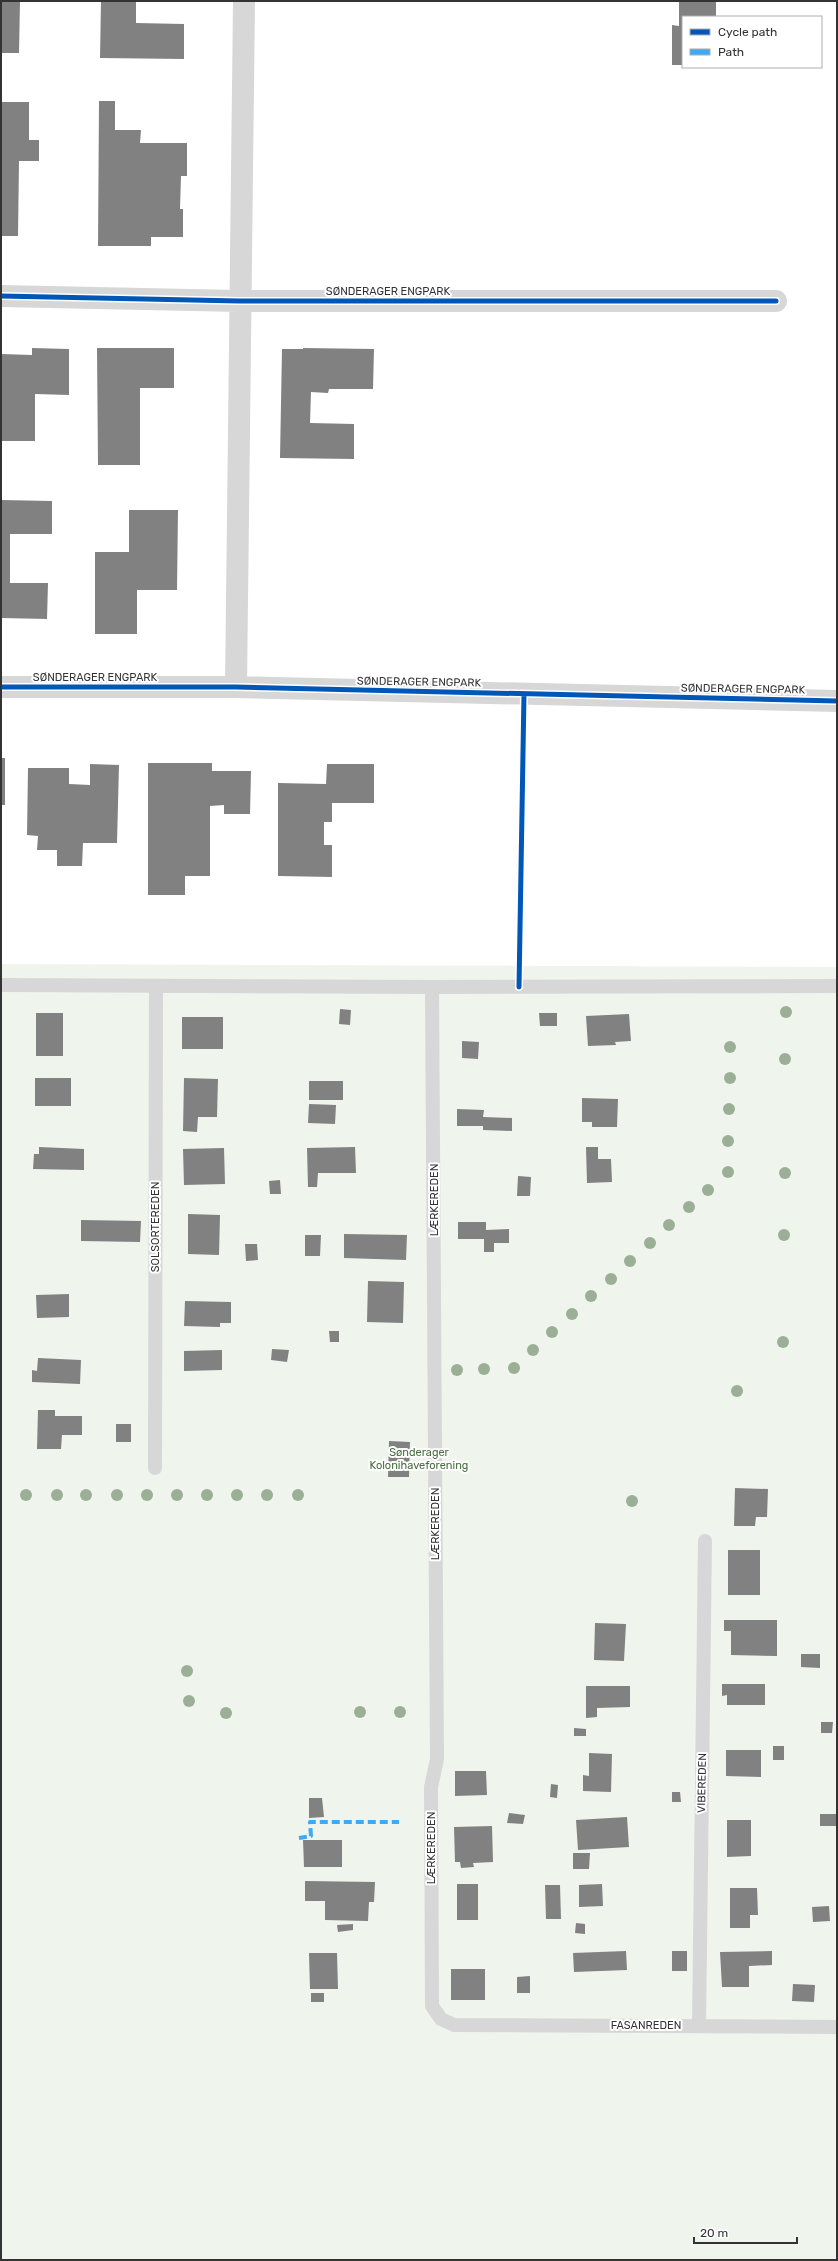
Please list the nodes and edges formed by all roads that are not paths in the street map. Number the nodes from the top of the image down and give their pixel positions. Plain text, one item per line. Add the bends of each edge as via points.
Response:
1 (244, 1) edge
2 (1, 296) edge
3 (239, 301) junction
4 (776, 301) dead end
5 (1, 687) edge
6 (236, 687) junction
7 (837, 701) edge
8 (1, 985) edge
9 (837, 986) edge
10 (156, 987) junction
11 (432, 987) junction
12 (155, 1468) dead end
13 (705, 1541) dead end
14 (454, 2025) joint
15 (699, 2026) junction
16 (837, 2027) edge

1 - 3 street
2 - 3 street, SØNDERAGER ENGPARK
3 - 4 street, SØNDERAGER ENGPARK
3 - 6 street
5 - 6 street, SØNDERAGER ENGPARK
6 - 7 street, SØNDERAGER ENGPARK
8 - 10 lane
9 - 11 lane
10 - 11 lane
10 - 12 lane, SOLSORTEREDEN
11 - 14 lane, LÆRKEREDEN via 437,1758 431,1787 432,1992 435,2013
13 - 15 lane, VIBEREDEN
14 - 15 lane, FASANREDEN
15 - 16 lane, FASANREDEN

